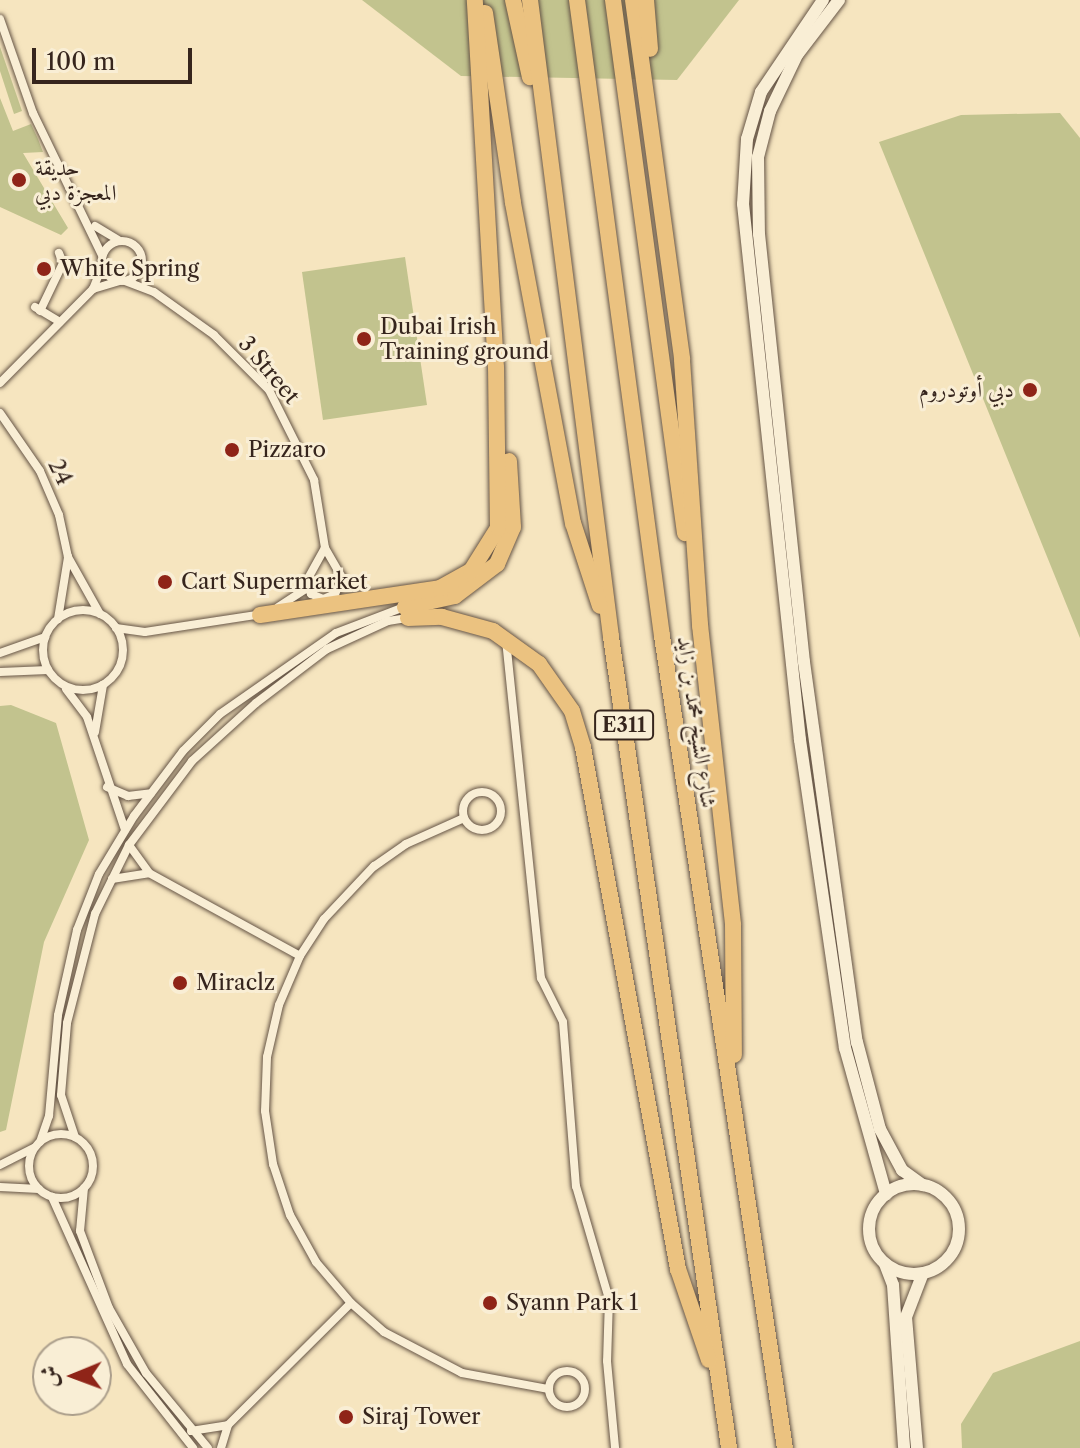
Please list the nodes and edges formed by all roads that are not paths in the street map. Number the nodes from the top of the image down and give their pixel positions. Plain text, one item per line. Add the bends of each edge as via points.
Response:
1 (475, 0) edge
2 (483, 0) edge
3 (513, 0) edge
4 (530, 0) edge
5 (577, 0) edge
6 (613, 0) edge
7 (633, 0) edge
8 (646, 0) edge
9 (823, 0) edge
10 (839, 0) edge
11 (0, 19) edge
12 (550, 166) junction
13 (663, 210) junction
14 (91, 223) junction
15 (118, 240) junction
16 (59, 253) dead end
17 (102, 255) junction
18 (102, 267) junction
19 (141, 270) junction
20 (122, 281) junction
21 (93, 289) junction
22 (154, 292) junction
23 (60, 322) junction
24 (496, 368) junction
25 (0, 383) edge
26 (0, 413) edge
27 (325, 548) junction
28 (68, 557) junction
29 (307, 588) junction
30 (406, 612) junction
31 (101, 615) junction
32 (260, 615) junction
33 (58, 619) junction
34 (700, 625) junction
35 (116, 628) junction
36 (45, 637) junction
37 (611, 637) junction
38 (506, 639) junction
39 (0, 653) edge
40 (48, 670) junction
41 (0, 672) edge
42 (62, 684) junction
43 (103, 685) junction
44 (94, 737) junction
45 (107, 786) junction
46 (151, 793) junction
47 (464, 818) junction
48 (125, 830) junction
49 (129, 845) junction
50 (149, 873) junction
51 (112, 879) junction
52 (300, 956) junction
53 (733, 1092) junction
54 (75, 1137) junction
55 (39, 1143) junction
56 (0, 1165) edge
57 (923, 1185) junction
58 (0, 1187) edge
59 (84, 1188) junction
60 (40, 1189) junction
61 (886, 1194) junction
62 (52, 1197) junction
63 (885, 1264) junction
64 (923, 1273) junction
65 (351, 1303) junction
66 (548, 1389) junction
67 (721, 1393) junction
68 (228, 1425) junction
69 (191, 1431) junction
70 (178, 1433) junction
71 (178, 1448) edge
72 (193, 1448) edge
73 (208, 1448) edge
74 (221, 1448) edge
75 (615, 1448) edge
76 (729, 1448) edge
77 (785, 1448) edge
78 (904, 1448) edge
79 (917, 1448) edge

1 - 24 highway
2 - 37 highway via 513,203 573,523
3 - 12 highway
4 - 12 highway, E311
5 - 53 highway, شارع الشيخ محمد بن زايد / E311 via 662,636
6 - 34 highway
7 - 13 highway
8 - 13 highway
9 - 61 street via 776,63 755,107 744,155 744,220 787,638 834,971 852,1081
10 - 57 street via 797,55 770,111 758,157 759,234 804,662 857,1042 880,1129 902,1170
11 - 14 street via 33,113
12 - 37 highway, E311
13 - 34 highway via 684,383
14 - 15 street
14 - 17 street
15 - 17 street
15 - 19 street via 140,250
16 - 23 street via 63,263 38,309
17 - 18 street
18 - 20 street
18 - 21 street
19 - 20 street
19 - 22 street, 3 Street
20 - 21 street
20 - 22 street, 3 Street
21 - 23 street
22 - 27 street, 3 Street via 214,335 269,390 314,480
23 - 25 street
24 - 30 highway via 513,500 509,540 497,564 467,591
24 - 32 highway via 501,511 492,544 477,565 440,588
26 - 28 street, 24 via 49,489
27 - 29 street via 307,576
27 - 29 street, 3 Street via 340,571 339,589 323,599
28 - 31 street, 24
28 - 33 street, 24
29 - 32 street, 3 Street
30 - 38 highway via 460,620
30 - 46 street via 336,633 241,698 183,751
30 - 49 street via 327,649 245,712 192,761
31 - 33 street via 71,612
31 - 35 street
32 - 35 street, 3 Street via 145,632
33 - 36 street
34 - 53 highway via 733,925
35 - 43 street via 120,666
36 - 39 street
36 - 40 street
37 - 67 highway, E311
38 - 67 highway via 552,678 579,729 678,1269
38 - 75 street via 541,978 563,1022 576,1186 609,1299 607,1361
40 - 41 street
40 - 42 street
42 - 43 street via 89,690
42 - 44 street
43 - 44 street
44 - 45 street
45 - 46 street via 128,796
45 - 48 street
46 - 48 street
47 - 47 street via 467,799 479,792 492,794 500,804 500,818 492,828 479,830
47 - 52 street via 406,844 374,866 331,910
48 - 55 street via 89,897 68,963 51,1104
49 - 50 street
49 - 51 street
50 - 51 street
50 - 52 street
51 - 54 street via 95,914 67,1023 61,1095
52 - 65 street via 279,1005 267,1057 271,1151 290,1215 316,1262
53 - 77 highway, شارع الشيخ محمد بن زايد / E311
54 - 55 street via 57,1134
54 - 59 street via 94,1162
55 - 56 street
55 - 60 street via 29,1168
57 - 61 street
57 - 64 street via 950,1203 959,1228 952,1252
58 - 60 street
59 - 62 street via 69,1197
59 - 69 street via 80,1231 104,1297 146,1373
60 - 62 street
61 - 63 street via 869,1229
62 - 70 street via 106,1326
63 - 64 street via 897,1271
63 - 78 street via 893,1285
64 - 79 street via 906,1317
65 - 66 street via 384,1332 462,1373
65 - 68 street
66 - 66 street via 553,1401 571,1407 582,1399 585,1385 578,1374 565,1370 553,1376
67 - 76 highway, E311
68 - 69 street
68 - 74 street
69 - 73 street
70 - 71 street
70 - 72 street

